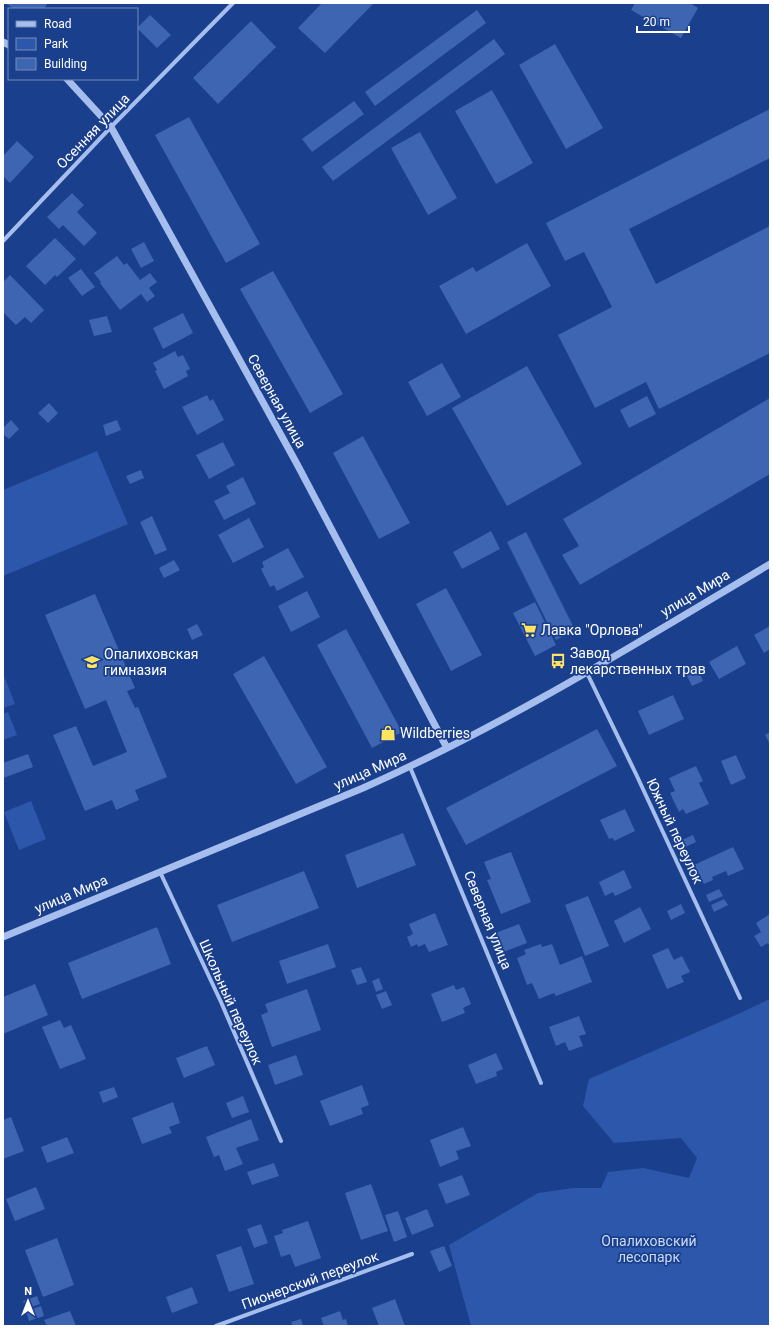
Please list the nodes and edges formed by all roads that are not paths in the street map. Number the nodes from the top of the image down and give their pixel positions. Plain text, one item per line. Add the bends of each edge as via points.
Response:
1 (233, 3) edge
2 (68, 80) edge
3 (111, 127) junction
4 (3, 241) edge
5 (770, 564) edge
6 (587, 673) junction
7 (447, 748) junction
8 (410, 767) junction
9 (160, 872) junction
10 (3, 937) edge
11 (740, 998) dead end
12 (541, 1083) dead end
13 (281, 1141) dead end
14 (412, 1254) dead end
15 (216, 1326) edge

1 - 3 street, Осенняя улица
2 - 3 street, Северная улица
3 - 4 street, Осенняя улица
3 - 7 street, Северная улица via 297,464
5 - 6 street, улица Мира
6 - 7 street, улица Мира
6 - 11 street, Южный переулок
7 - 8 street, улица Мира
8 - 9 street, улица Мира
8 - 12 street, Северная улица
9 - 10 street, улица Мира
9 - 13 street, Школьный переулок via 221,1002
14 - 15 street, Пионерский переулок

